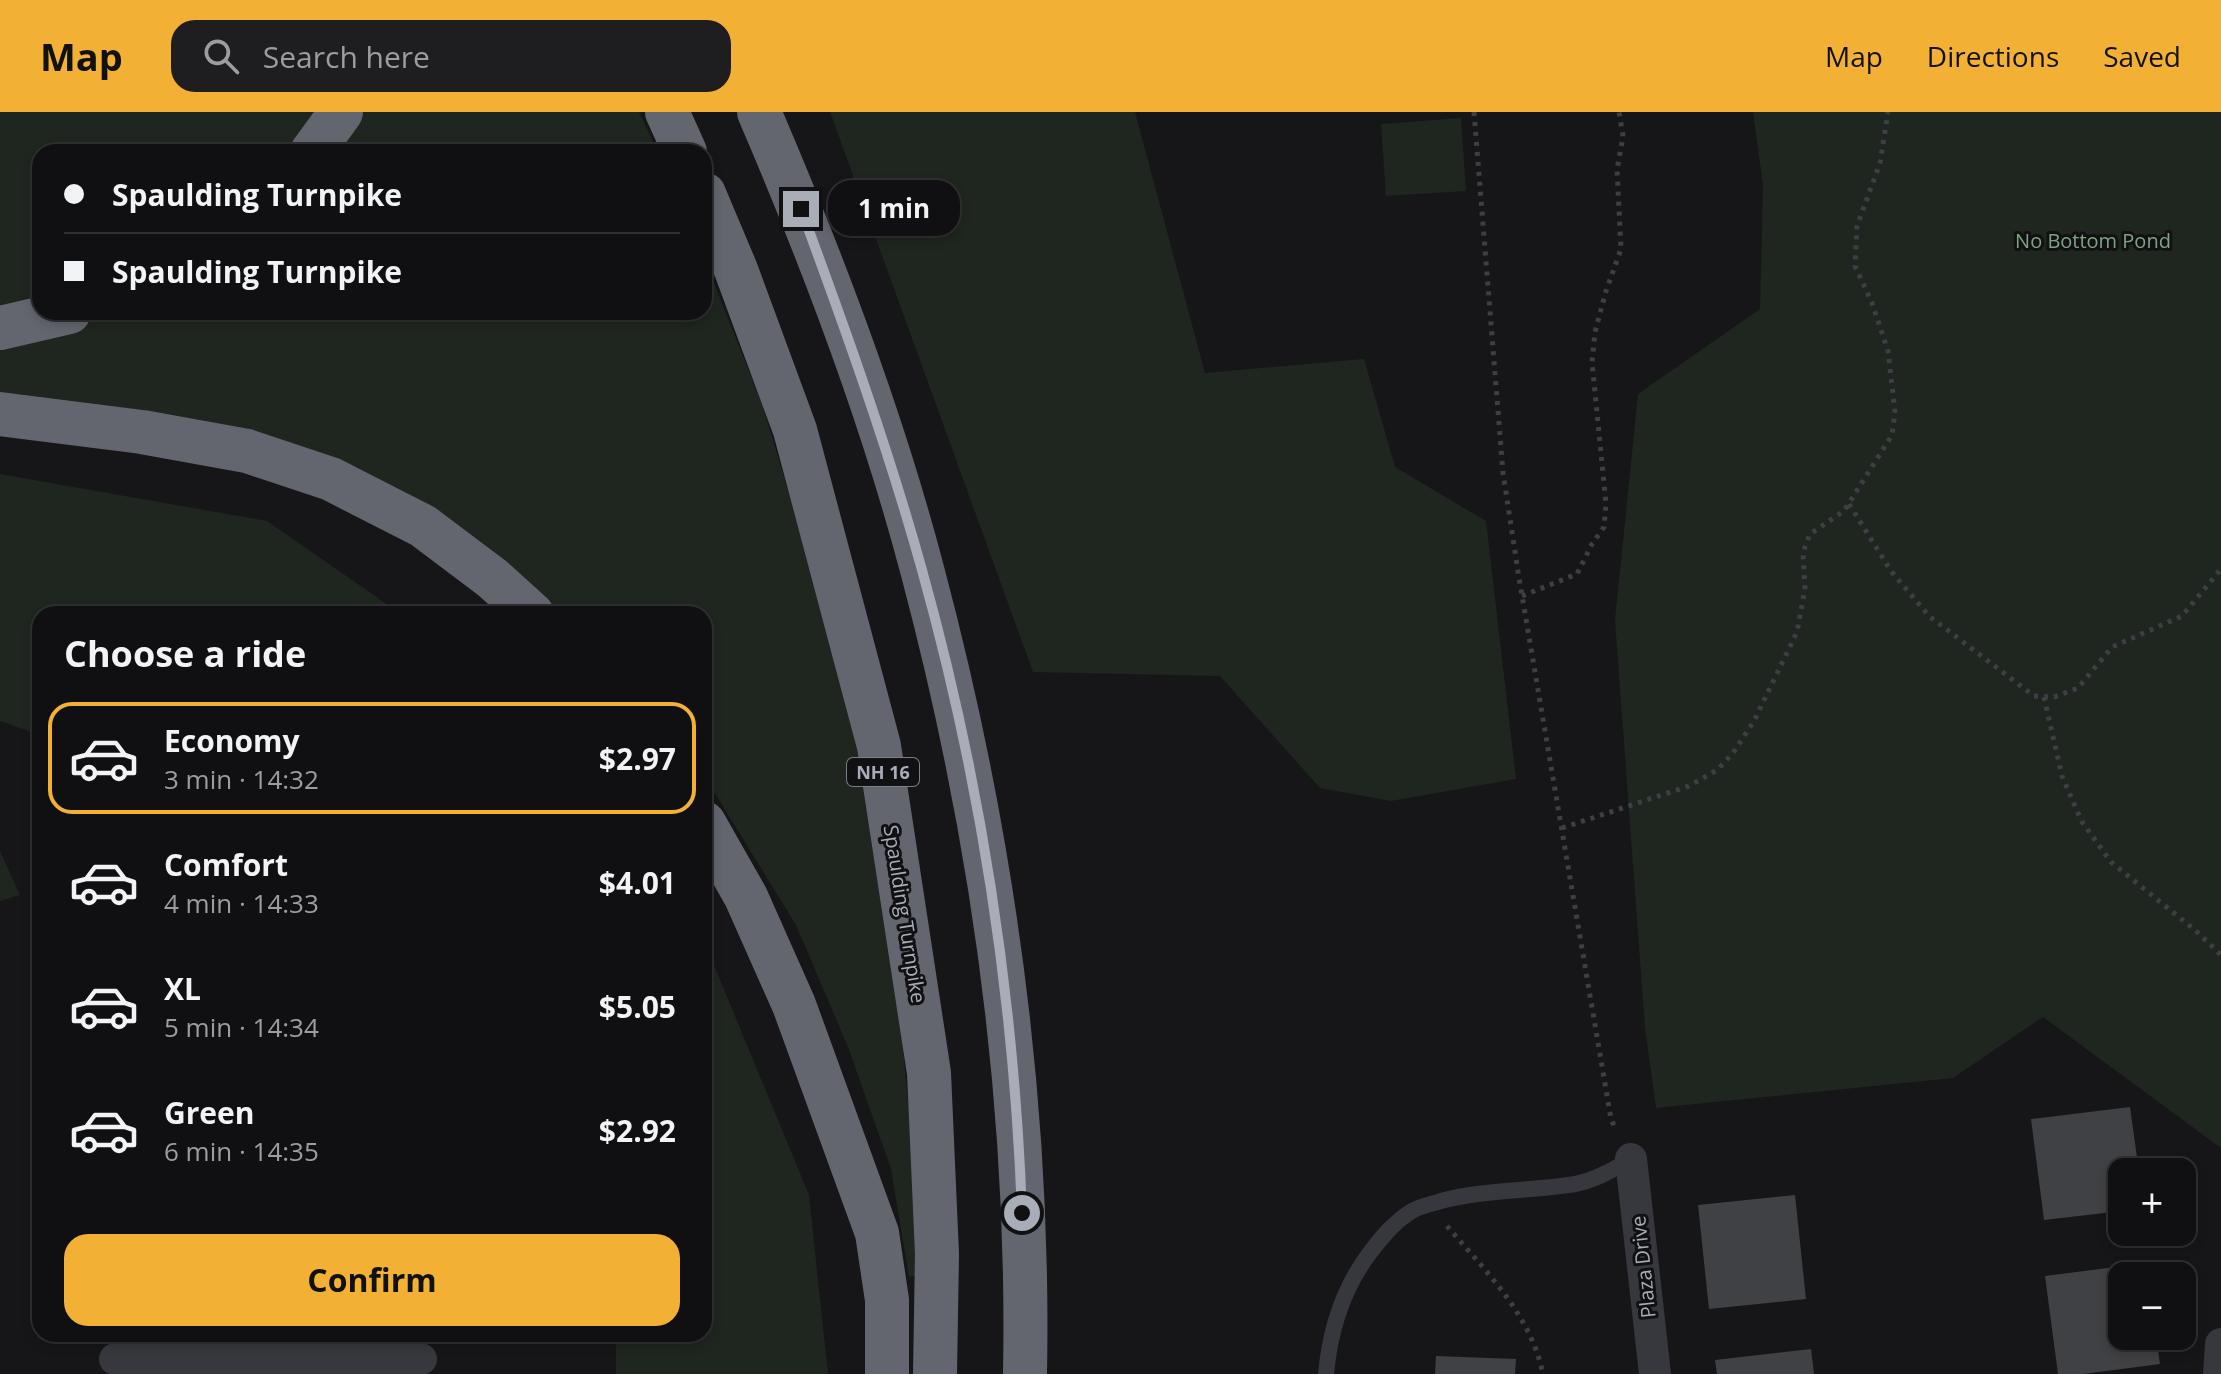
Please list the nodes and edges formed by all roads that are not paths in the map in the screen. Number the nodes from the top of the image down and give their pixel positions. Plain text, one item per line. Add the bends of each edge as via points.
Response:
1 (341, 112) edge
2 (667, 112) edge
3 (759, 112) edge
4 (318, 144) edge
5 (681, 144) edge
6 (712, 213) edge
7 (34, 320) edge
8 (0, 328) edge
9 (0, 414) edge
10 (523, 606) edge
11 (712, 837) edge
12 (1631, 1159) joint
13 (2221, 1344) edge
14 (115, 1356) edge
15 (421, 1359) dead end
16 (887, 1374) edge
17 (935, 1374) edge
18 (1025, 1374) edge
19 (1326, 1374) edge
20 (1655, 1374) edge
21 (2219, 1374) edge

1 - 4 highway
2 - 5 highway
3 - 18 highway via 801,209 875,419 922,570 979,816 1012,1069
6 - 17 highway, Spaulding Turnpike / NH 16 via 795,430 879,746 929,1073 937,1254
7 - 8 highway
9 - 10 highway via 247,451 331,479 423,526
11 - 16 highway via 746,897 794,1005 877,1233 887,1300
12 - 19 lane via 1602,1176 1571,1185 1502,1190 1414,1209 1384,1233 1359,1268 1339,1308
12 - 20 street, Plaza Drive
13 - 21 street
14 - 15 street

